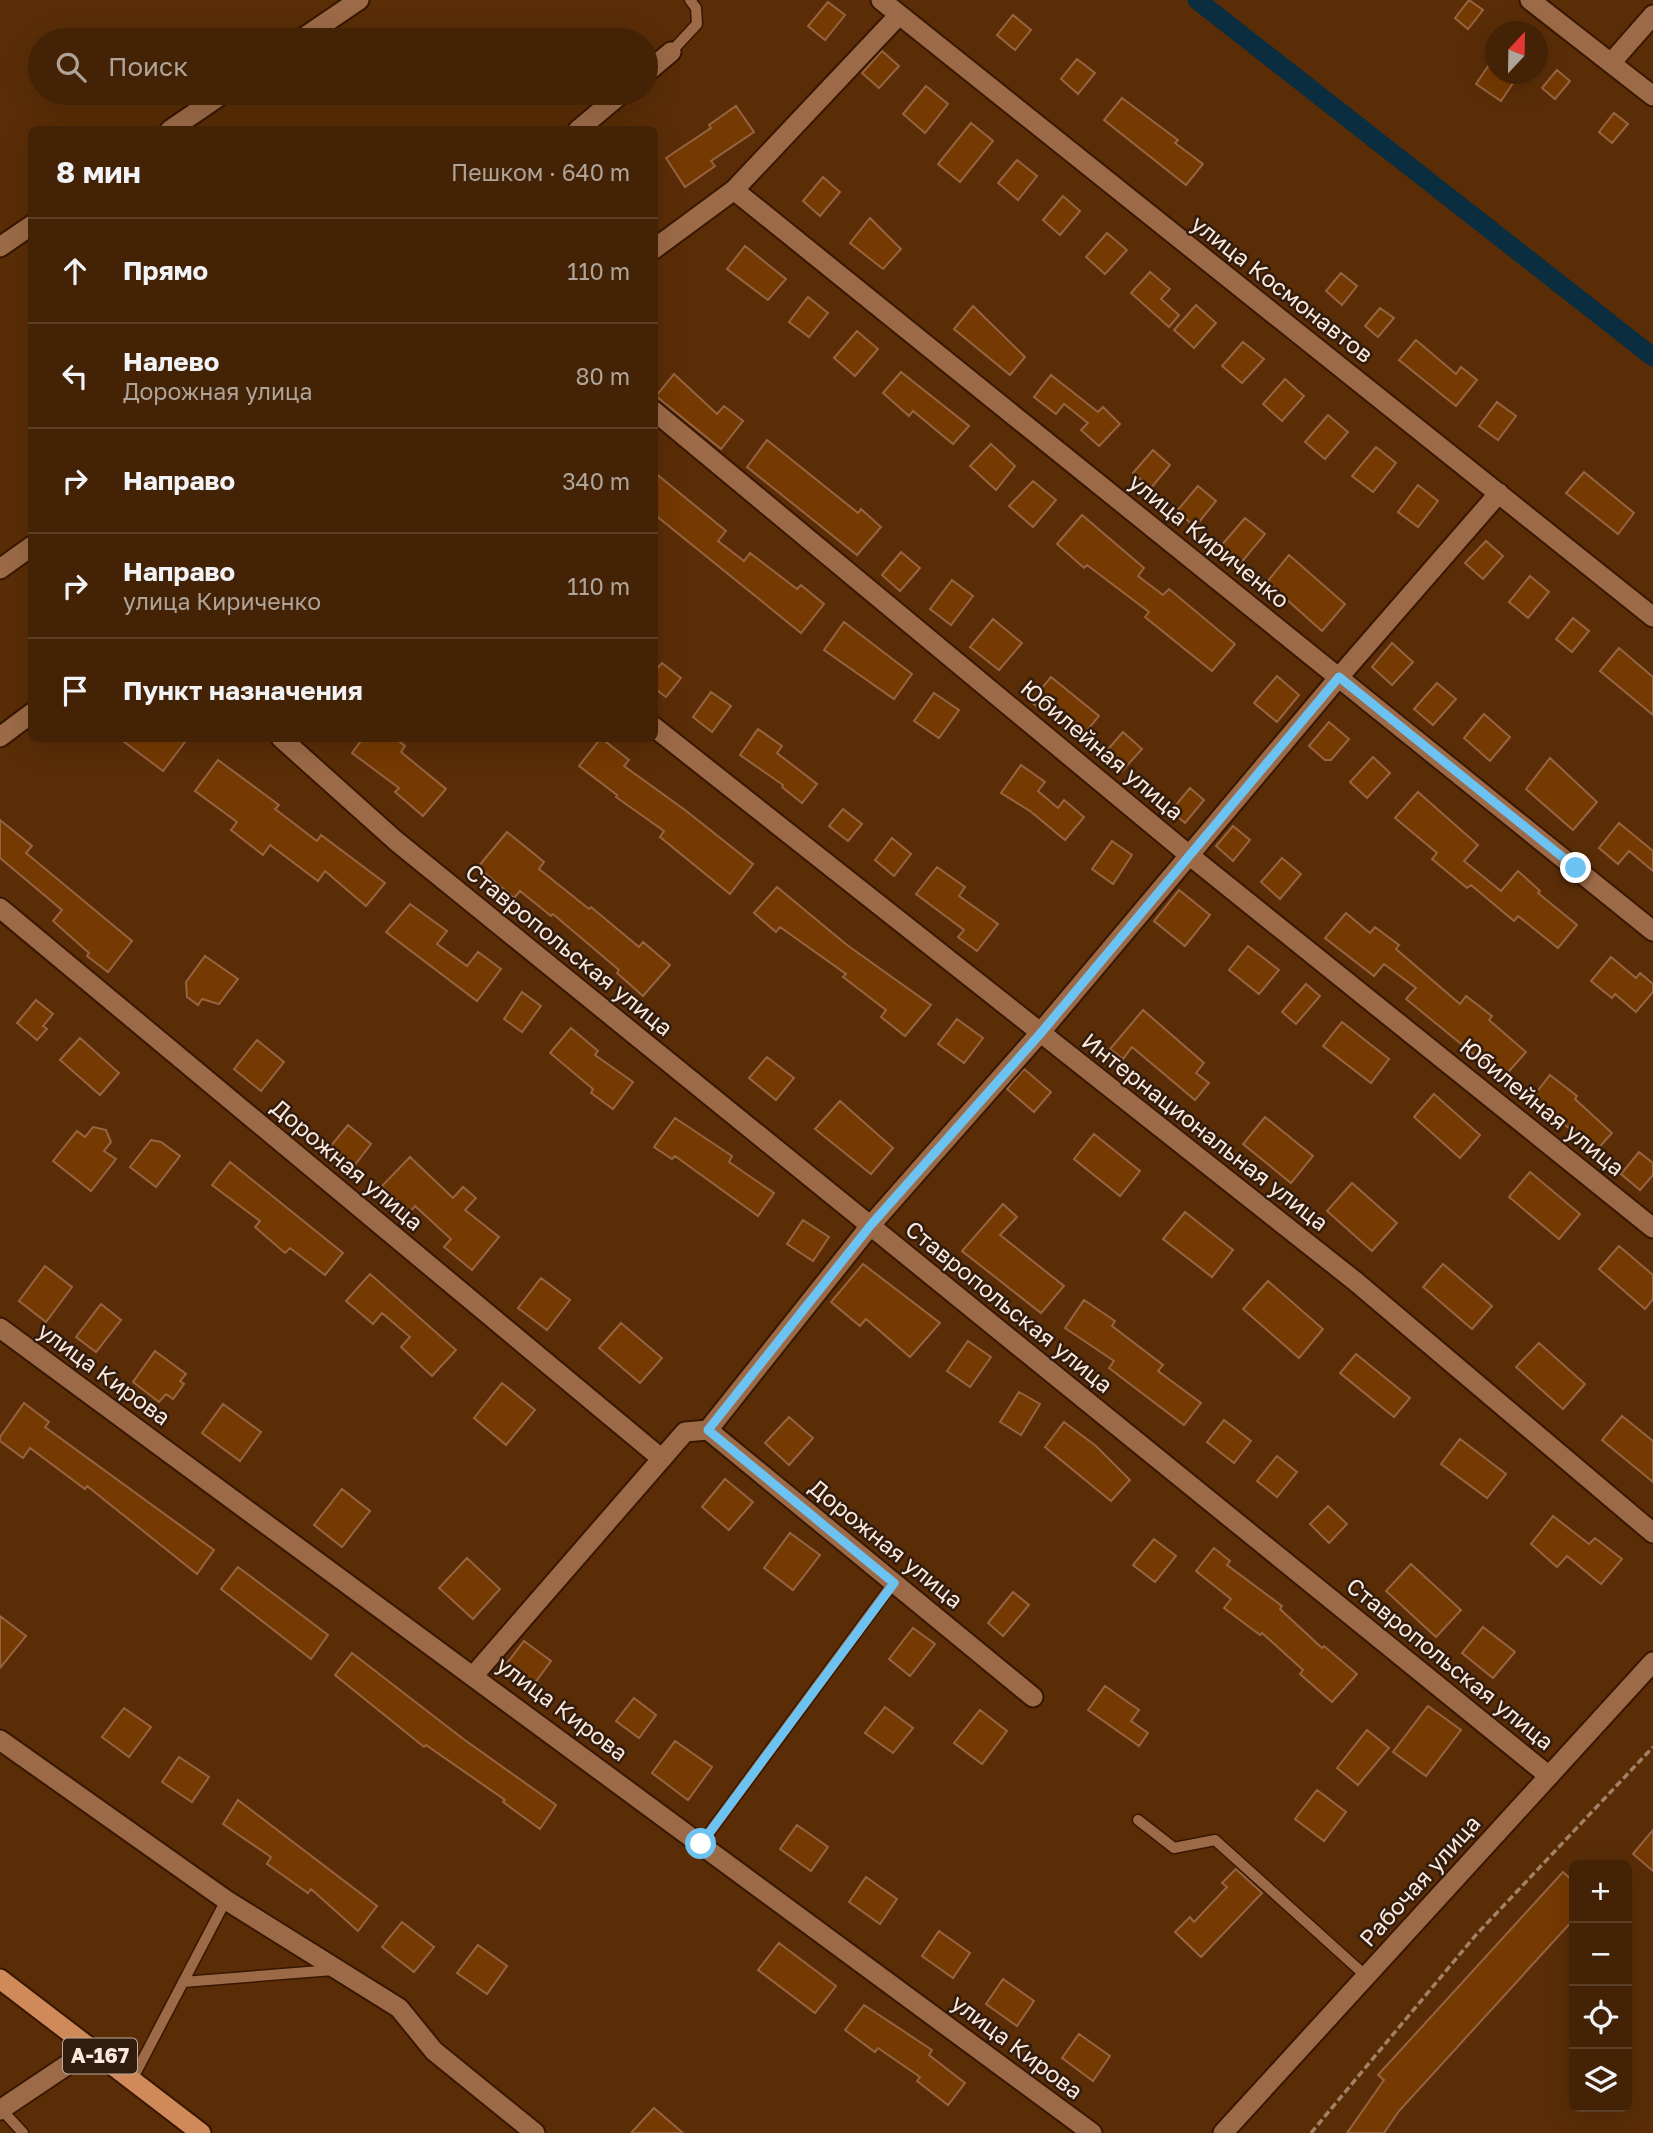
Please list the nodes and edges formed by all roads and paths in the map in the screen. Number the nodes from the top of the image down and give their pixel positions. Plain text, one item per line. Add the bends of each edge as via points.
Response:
1 (359, 0) edge
2 (690, 0) edge
3 (881, 0) edge
4 (1530, 0) edge
5 (899, 15) junction
6 (1653, 15) edge
7 (318, 28) edge
8 (671, 52) joint
9 (658, 63) edge
10 (1611, 63) junction
11 (1653, 96) edge
12 (206, 105) edge
13 (608, 105) edge
14 (176, 126) edge
15 (583, 126) edge
16 (734, 190) junction
17 (28, 228) edge
18 (658, 246) edge
19 (0, 247) edge
20 (658, 414) edge
21 (1499, 493) junction
22 (28, 549) edge
23 (0, 569) edge
24 (1653, 617) edge
25 (1339, 677) junction
26 (28, 716) edge
27 (658, 730) edge
28 (0, 737) edge
29 (285, 742) edge
30 (1189, 855) junction
31 (0, 908) edge
32 (1653, 932) edge
33 (1040, 1034) junction
34 (870, 1226) junction
35 (1653, 1228) edge
36 (0, 1328) edge
37 (708, 1430) junction
38 (662, 1459) junction
39 (1653, 1533) edge
40 (894, 1583) junction
41 (1653, 1662) edge
42 (474, 1675) junction
43 (1033, 1697) dead end
44 (0, 1740) edge
45 (1653, 1747) edge
46 (1549, 1776) junction
47 (1138, 1820) dead end
48 (701, 1844) junction
49 (226, 1900) junction
50 (338, 1970) junction
51 (1367, 1976) junction
52 (0, 1979) edge
53 (183, 1982) junction
54 (91, 2049) junction
55 (132, 2080) junction
56 (1, 2110) edge
57 (23, 2133) edge
58 (201, 2133) edge
59 (535, 2133) edge
60 (1091, 2133) edge
61 (1223, 2133) edge
62 (1311, 2133) edge

1 - 7 street
2 - 8 lane via 696,8 697,24
3 - 5 street, улица Космонавтов
4 - 10 street
5 - 16 street
5 - 21 street, улица Космонавтов
6 - 10 street
8 - 9 street
10 - 11 street
12 - 14 street
13 - 15 street
16 - 18 street
16 - 25 street, улица Кириченко
17 - 19 street
20 - 30 street, Юбилейная улица
21 - 24 street, улица Космонавтов
21 - 25 street
22 - 23 street
25 - 30 street
25 - 32 street, улица Кириченко
26 - 28 street
27 - 33 street, Интернациональная улица
29 - 34 street, Ставропольская улица via 396,841
30 - 33 street
30 - 35 street, Юбилейная улица
31 - 38 street, Дорожная улица
33 - 34 street
33 - 39 street, Интернациональная улица via 1355,1282
34 - 37 street
34 - 46 street, Ставропольская улица
36 - 42 street, улица Кирова
37 - 38 street via 685,1432
37 - 40 street, Дорожная улица
38 - 42 street
40 - 43 street, Дорожная улица
40 - 48 lane
41 - 46 street, Рабочая улица
42 - 48 street, улица Кирова
44 - 49 street
45 - 62 path via 1475,1936
46 - 51 street, Рабочая улица
47 - 51 lane via 1174,1848 1215,1840
48 - 60 street, улица Кирова
49 - 50 street
49 - 53 lane
50 - 53 lane
50 - 59 street via 399,2008 434,2051
51 - 61 street, Рабочая улица
52 - 54 highway, А-167
53 - 55 lane
54 - 55 highway, А-167
54 - 56 street
55 - 58 highway, А-167
56 - 57 lane

